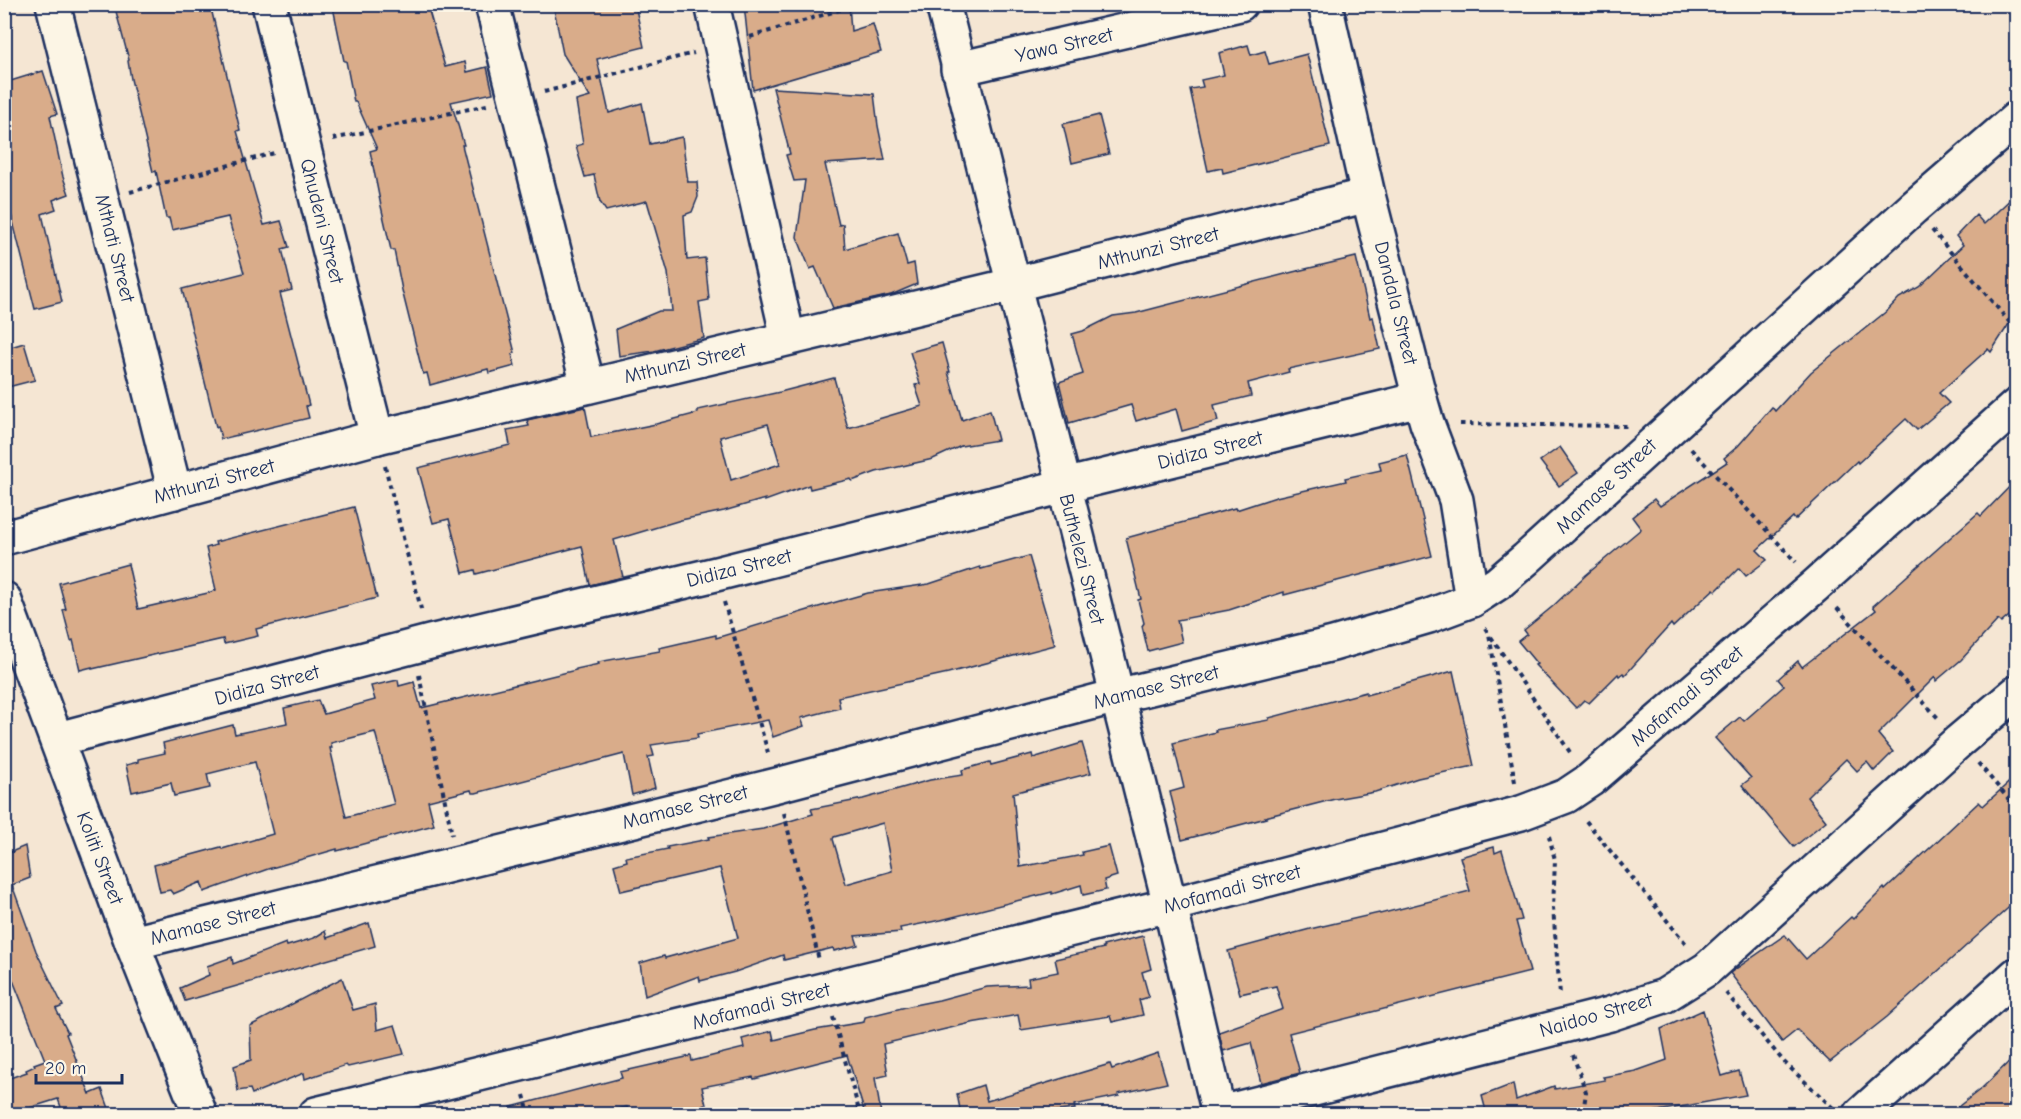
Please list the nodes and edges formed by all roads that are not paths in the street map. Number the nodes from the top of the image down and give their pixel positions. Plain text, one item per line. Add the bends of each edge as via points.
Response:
1 (53, 4) edge
2 (269, 4) edge
3 (492, 4) edge
4 (712, 4) edge
5 (943, 4) edge
6 (1240, 4) edge
7 (1325, 4) edge
8 (958, 69) junction
9 (2016, 118) edge
10 (1368, 195) junction
11 (1012, 285) junction
12 (788, 338) junction
13 (588, 386) junction
14 (2016, 406) edge
15 (1423, 411) junction
16 (377, 437) junction
17 (1064, 486) junction
18 (175, 492) junction
19 (4, 538) edge
20 (4, 599) edge
21 (1472, 600) junction
22 (2016, 693) edge
23 (1117, 696) junction
24 (58, 739) junction
25 (1170, 905) junction
26 (132, 943) junction
27 (2016, 975) edge
28 (200, 1114) edge
29 (316, 1114) edge
30 (1218, 1114) edge
31 (1861, 1114) edge

1 - 18 street, Mthati Street
2 - 16 street, Qhudeni Street
3 - 13 street
4 - 12 street
5 - 8 street, Buthelezi Street
6 - 8 street, Yawa Street
7 - 10 street, Dandala Street
8 - 11 street, Buthelezi Street
9 - 21 street, Mamase Street via 1526,560
10 - 11 street, Mthunzi Street
10 - 15 street, Dandala Street
11 - 12 street, Mthunzi Street
11 - 17 street, Buthelezi Street
12 - 13 street, Mthunzi Street
13 - 16 street, Mthunzi Street
14 - 25 street, Mofamadi Street via 1816,585 1590,780 1566,796 1531,809
15 - 17 street, Didiza Street
15 - 21 street, Dandala Street via 1456,500
16 - 18 street, Mthunzi Street
17 - 23 street, Buthelezi Street
17 - 24 street, Didiza Street
18 - 19 street, Mthunzi Street
20 - 24 street, Koliti Street
21 - 23 street, Mamase Street via 1333,644
22 - 30 street, Naidoo Street via 1707,969 1664,996
23 - 25 street, Buthelezi Street
23 - 26 street, Mamase Street via 777,785
24 - 26 street, Koliti Street
25 - 29 street, Mofamadi Street
25 - 30 street, Buthelezi Street
26 - 28 street, Koliti Street
27 - 31 street

